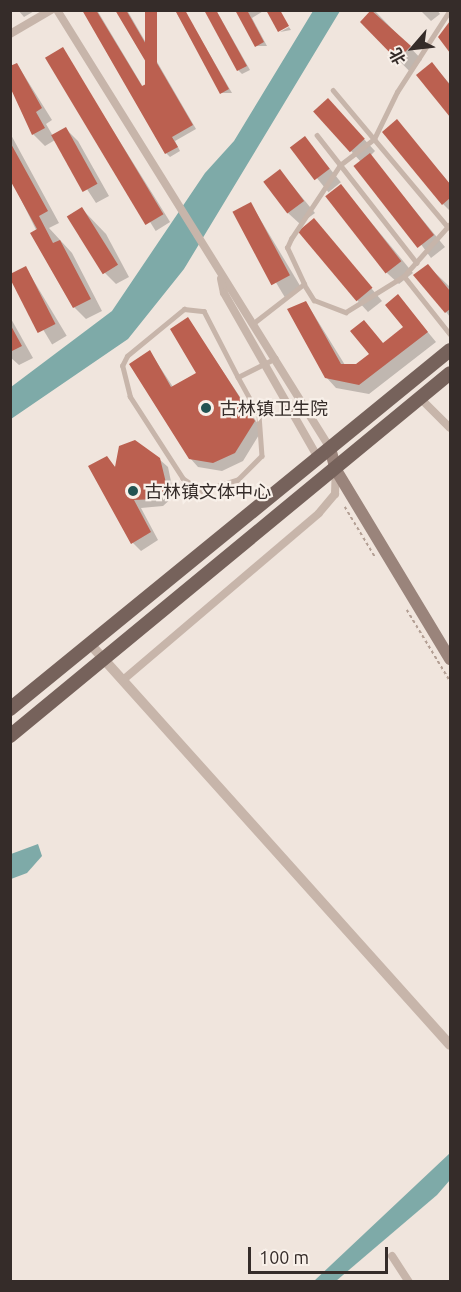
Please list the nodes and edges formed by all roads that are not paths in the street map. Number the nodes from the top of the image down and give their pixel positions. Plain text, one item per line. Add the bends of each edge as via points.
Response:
1 (51, 10) edge
2 (57, 10) edge
3 (450, 11) edge
4 (10, 34) edge
5 (333, 90) dead end
6 (317, 135) dead end
7 (374, 139) junction
8 (340, 165) junction
9 (449, 226) edge
10 (417, 263) junction
11 (404, 276) junction
12 (221, 279) junction
13 (304, 284) junction
14 (255, 322) junction
15 (450, 334) edge
16 (450, 350) edge
17 (276, 358) junction
18 (264, 364) junction
19 (450, 373) edge
20 (238, 377) junction
21 (420, 398) junction
22 (450, 428) edge
23 (330, 448) junction
24 (318, 458) junction
25 (336, 470) junction
26 (91, 645) junction
27 (450, 659) edge
28 (105, 660) junction
29 (123, 680) junction
30 (10, 709) edge
31 (10, 736) edge
32 (450, 1045) edge
33 (392, 1256) dead end
34 (409, 1281) edge

1 - 4 street
2 - 12 street
3 - 7 lane
5 - 7 lane
6 - 8 lane
7 - 8 lane
7 - 9 lane
8 - 10 lane
8 - 13 lane via 312,200 287,248
9 - 10 lane
10 - 11 lane
11 - 13 lane via 346,312 314,300
11 - 15 lane
12 - 14 street via 231,283
12 - 18 street via 224,293
13 - 14 lane
14 - 17 street
16 - 23 main road
17 - 18 lane
17 - 23 street
18 - 20 lane
18 - 24 street
19 - 21 main road
20 - 20 lane via 204,311 184,309 122,366 130,397 183,479 201,491 238,480 262,456 259,415
21 - 22 street
21 - 25 main road
23 - 24 main road
23 - 25 main road
24 - 25 main road
24 - 26 main road
25 - 27 main road
25 - 28 main road
25 - 29 street via 335,494 319,513
26 - 28 street
26 - 30 main road
28 - 29 street
28 - 31 main road
29 - 32 street
33 - 34 street

